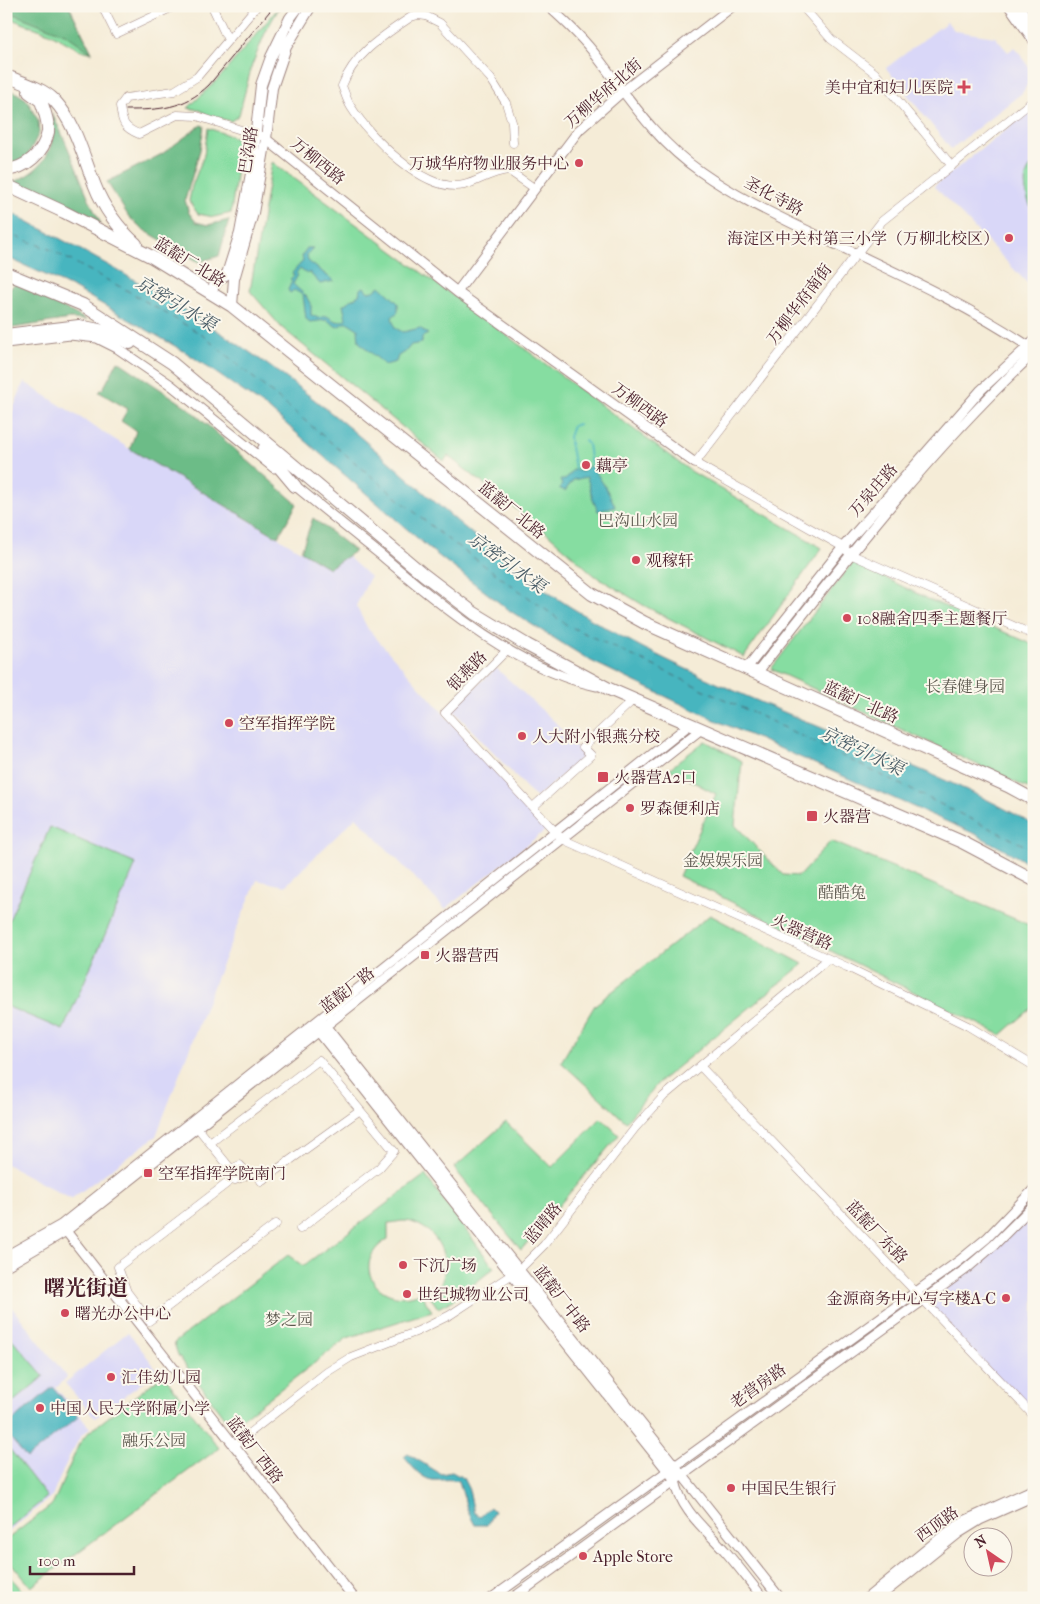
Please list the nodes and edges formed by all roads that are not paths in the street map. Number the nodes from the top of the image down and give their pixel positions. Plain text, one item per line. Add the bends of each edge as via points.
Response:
1 (102, 6) edge
2 (175, 6) edge
3 (212, 6) edge
4 (257, 6) edge
5 (299, 6) edge
6 (311, 6) edge
7 (548, 6) edge
8 (733, 6) edge
9 (802, 6) edge
10 (1009, 6) edge
11 (1019, 6) edge
12 (1034, 27) edge
13 (228, 40) junction
14 (1034, 41) edge
15 (6, 76) edge
16 (6, 82) edge
17 (622, 92) junction
18 (1034, 100) edge
19 (256, 134) junction
20 (266, 139) junction
21 (514, 143) dead end
22 (952, 166) junction
23 (6, 170) edge
24 (6, 185) edge
25 (534, 188) junction
26 (855, 254) junction
27 (152, 257) junction
28 (6, 273) edge
29 (457, 292) junction
30 (210, 293) junction
31 (232, 306) junction
32 (6, 335) edge
33 (6, 343) edge
34 (1032, 348) edge
35 (172, 363) junction
36 (239, 421) junction
37 (695, 463) junction
38 (295, 486) junction
39 (847, 551) junction
40 (1034, 635) edge
41 (508, 648) junction
42 (752, 671) junction
43 (609, 689) junction
44 (633, 700) junction
45 (445, 713) joint
46 (695, 727) junction
47 (1034, 800) edge
48 (533, 808) junction
49 (555, 831) junction
50 (562, 839) junction
51 (1034, 880) edge
52 (828, 959) junction
53 (319, 1025) junction
54 (700, 1066) junction
55 (1034, 1066) edge
56 (360, 1110) junction
57 (193, 1125) junction
58 (402, 1130) junction
59 (388, 1141) junction
60 (210, 1143) junction
61 (231, 1169) junction
62 (234, 1178) junction
63 (261, 1181) dead end
64 (1034, 1190) edge
65 (1034, 1205) edge
66 (276, 1224) dead end
67 (63, 1228) junction
68 (300, 1229) dead end
69 (6, 1256) edge
70 (6, 1266) edge
71 (516, 1272) junction
72 (127, 1292) junction
73 (915, 1292) junction
74 (119, 1299) junction
75 (923, 1300) junction
76 (1034, 1416) edge
77 (233, 1446) junction
78 (675, 1464) junction
79 (667, 1470) junction
80 (683, 1475) junction
81 (675, 1480) junction
82 (1034, 1489) edge
83 (1034, 1496) edge
84 (354, 1598) edge
85 (492, 1598) edge
86 (513, 1598) edge
87 (763, 1598) edge
88 (780, 1598) edge
89 (867, 1598) edge
90 (878, 1598) edge

1 - 2 street via 116,34
3 - 13 street
4 - 13 street
5 - 19 main road, 巴沟路 via 271,57 261,85
6 - 20 main road, 巴沟路 via 278,63
7 - 17 street, 圣化寺路 via 597,56
8 - 17 street, 万柳华府北街
9 - 22 street via 830,39 875,73
10 - 14 street
11 - 12 street
13 - 19 street via 197,77 174,91 126,98 120,106 122,121 126,129 139,134 177,115 196,116
15 - 27 highway via 52,99 68,119 106,207 130,239
16 - 23 highway via 41,101 48,131 34,158 20,169
17 - 25 street, 万柳华府北街 via 579,130
17 - 26 street, 圣化寺路 via 648,126 674,152 701,172 778,216
18 - 22 street, 万柳华府南街
19 - 20 street
19 - 30 main road, 巴沟路 via 240,233 227,274 217,281
20 - 29 street, 万柳西路
20 - 31 main road, 巴沟路 via 253,213 234,279
21 - 25 street via 506,103 491,79 440,23 426,16 411,17 368,48 347,73 342,86 350,106 370,133 388,151 421,174 441,182 464,185 493,172 508,170
22 - 26 street, 万柳华府南街 via 882,221
24 - 27 highway, 蓝靛厂北路
25 - 29 street, 万柳华府北街
26 - 34 street, 圣化寺路 via 984,319
26 - 37 street, 万柳华府南街
27 - 30 highway, 蓝靛厂北路
28 - 35 highway via 83,304
29 - 37 street, 万柳西路
30 - 31 highway, 蓝靛厂北路
31 - 42 highway, 蓝靛厂北路 via 592,594 645,623
32 - 35 highway via 79,326 123,339
33 - 38 street via 70,335 104,341 170,384
34 - 39 street, 万泉庄路
35 - 36 highway
36 - 38 highway
36 - 43 highway via 474,613
37 - 39 street, 万柳西路
38 - 41 street via 438,603
39 - 40 street, 万柳西路
39 - 42 street, 万泉庄路
41 - 43 street via 571,681
41 - 45 street, 银燕路
42 - 47 highway, 蓝靛厂北路
43 - 44 highway
44 - 46 highway
44 - 48 street via 584,746 591,755
45 - 48 street, 火器营路
46 - 49 street, 蓝靛厂路
46 - 50 street, 蓝靛厂路
46 - 51 highway via 962,842
48 - 49 street, 火器营路
49 - 50 street, 火器营路
49 - 53 street, 蓝靛厂路
50 - 52 street, 火器营路
50 - 53 street, 蓝靛厂路
52 - 54 street, 蓝晴路
52 - 55 street, 火器营路 via 968,1026
53 - 57 street, 蓝靛厂路
53 - 58 street, 蓝靛厂中路
54 - 71 street, 蓝晴路 via 664,1096 635,1128 544,1245
54 - 73 street, 蓝靛厂东路
56 - 59 street
56 - 60 street via 319,1060
56 - 63 street
57 - 60 street
57 - 67 street, 蓝靛厂路
58 - 59 street
58 - 71 street, 蓝靛厂中路
59 - 68 street via 394,1151 379,1168
60 - 61 street
61 - 62 street
61 - 62 street via 240,1165 246,1172 240,1180
62 - 72 street via 118,1267
64 - 73 street, 老营房路 via 986,1238
65 - 75 street, 老营房路 via 980,1257
66 - 72 street via 149,1321
67 - 69 street, 蓝靛厂路
67 - 70 street, 蓝靛厂路
67 - 74 street, 蓝靛厂西路
71 - 77 street, 蓝晴路 via 450,1316 351,1357
71 - 78 street, 蓝靛厂中路
71 - 79 street, 蓝靛厂中路
72 - 74 street
73 - 75 street, 蓝靛厂东路
73 - 78 street, 老营房路
74 - 77 street, 蓝靛厂西路
75 - 76 street, 蓝靛厂东路
75 - 80 street, 老营房路
77 - 84 street, 蓝靛厂西路
78 - 79 street, 老营房路
78 - 80 street, 蓝靛厂中路
79 - 81 street, 蓝靛厂中路
79 - 85 street, 老营房路
80 - 81 street, 老营房路
80 - 88 street, 蓝靛厂中路
81 - 86 street, 老营房路
81 - 87 street, 蓝靛厂中路 via 678,1497
82 - 89 street, 西顶路 via 966,1520
83 - 90 street, 西顶路 via 959,1533

